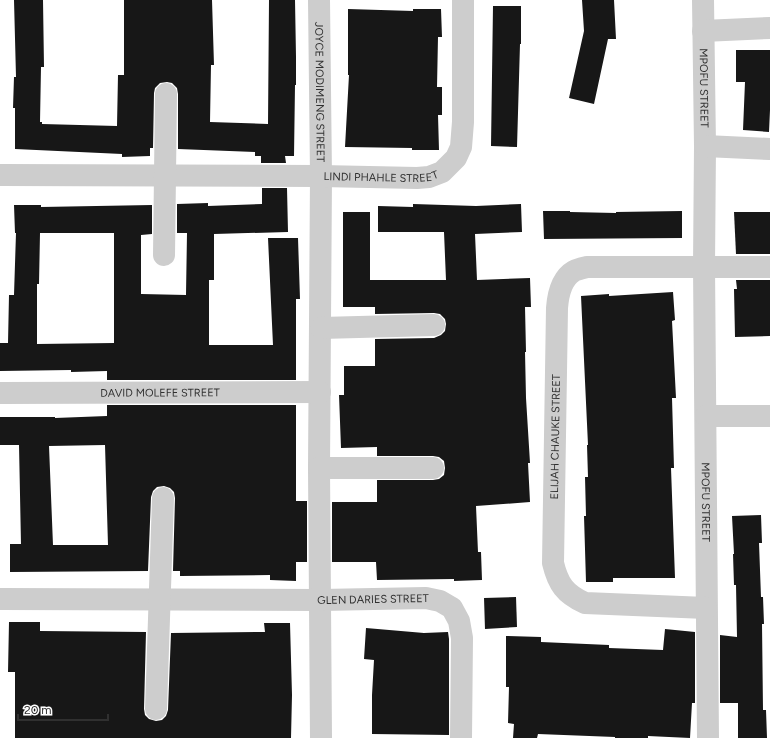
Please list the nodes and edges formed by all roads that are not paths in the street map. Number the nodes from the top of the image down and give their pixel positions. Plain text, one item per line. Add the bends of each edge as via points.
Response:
1 (319, 0) edge
2 (463, 0) edge
3 (703, 0) edge
4 (770, 28) edge
5 (703, 31) junction
6 (166, 94) dead end
7 (705, 146) junction
8 (770, 148) edge
9 (0, 175) edge
10 (164, 175) junction
11 (321, 176) junction
12 (164, 255) dead end
13 (704, 266) junction
14 (770, 267) edge
15 (434, 325) dead end
16 (321, 328) junction
17 (320, 392) junction
18 (0, 393) edge
19 (706, 416) junction
20 (770, 416) edge
21 (319, 468) junction
22 (433, 468) dead end
23 (164, 498) dead end
24 (0, 599) edge
25 (160, 600) junction
26 (321, 600) junction
27 (706, 608) junction
28 (156, 708) dead end
29 (321, 738) edge
30 (461, 738) edge
31 (708, 738) edge

1 - 11 street, JOYCE MODIMENG STREET
2 - 11 street, LINDI PHAHLE STREET via 463,122 461,147 456,158 442,172 429,177
3 - 5 street, MPOFU STREET
4 - 5 street
5 - 7 street, MPOFU STREET
6 - 10 street
7 - 8 street
7 - 13 street, MPOFU STREET
9 - 10 street, LINDI PHAHLE STREET
10 - 11 street, LINDI PHAHLE STREET
10 - 12 street
11 - 16 street, JOYCE MODIMENG STREET
13 - 14 street
13 - 19 street, MPOFU STREET
13 - 27 street, ELIJAH CHAUKE STREET via 587,267 573,271 559,292 553,563 564,589 573,598 585,603
15 - 16 street
16 - 17 street, JOYCE MODIMENG STREET
17 - 18 street, DAVID MOLEFE STREET
17 - 21 street, JOYCE MODIMENG STREET
19 - 20 street
19 - 27 street, MPOFU STREET
21 - 22 street
21 - 26 street, JOYCE MODIMENG STREET
23 - 25 street
24 - 25 street, GLEN DARIES STREET
25 - 26 street, GLEN DARIES STREET
25 - 28 street
26 - 29 street, JOYCE MODIMENG STREET
26 - 30 street, GLEN DARIES STREET via 426,598 440,601 452,608 460,620 462,638
27 - 31 street, MPOFU STREET

